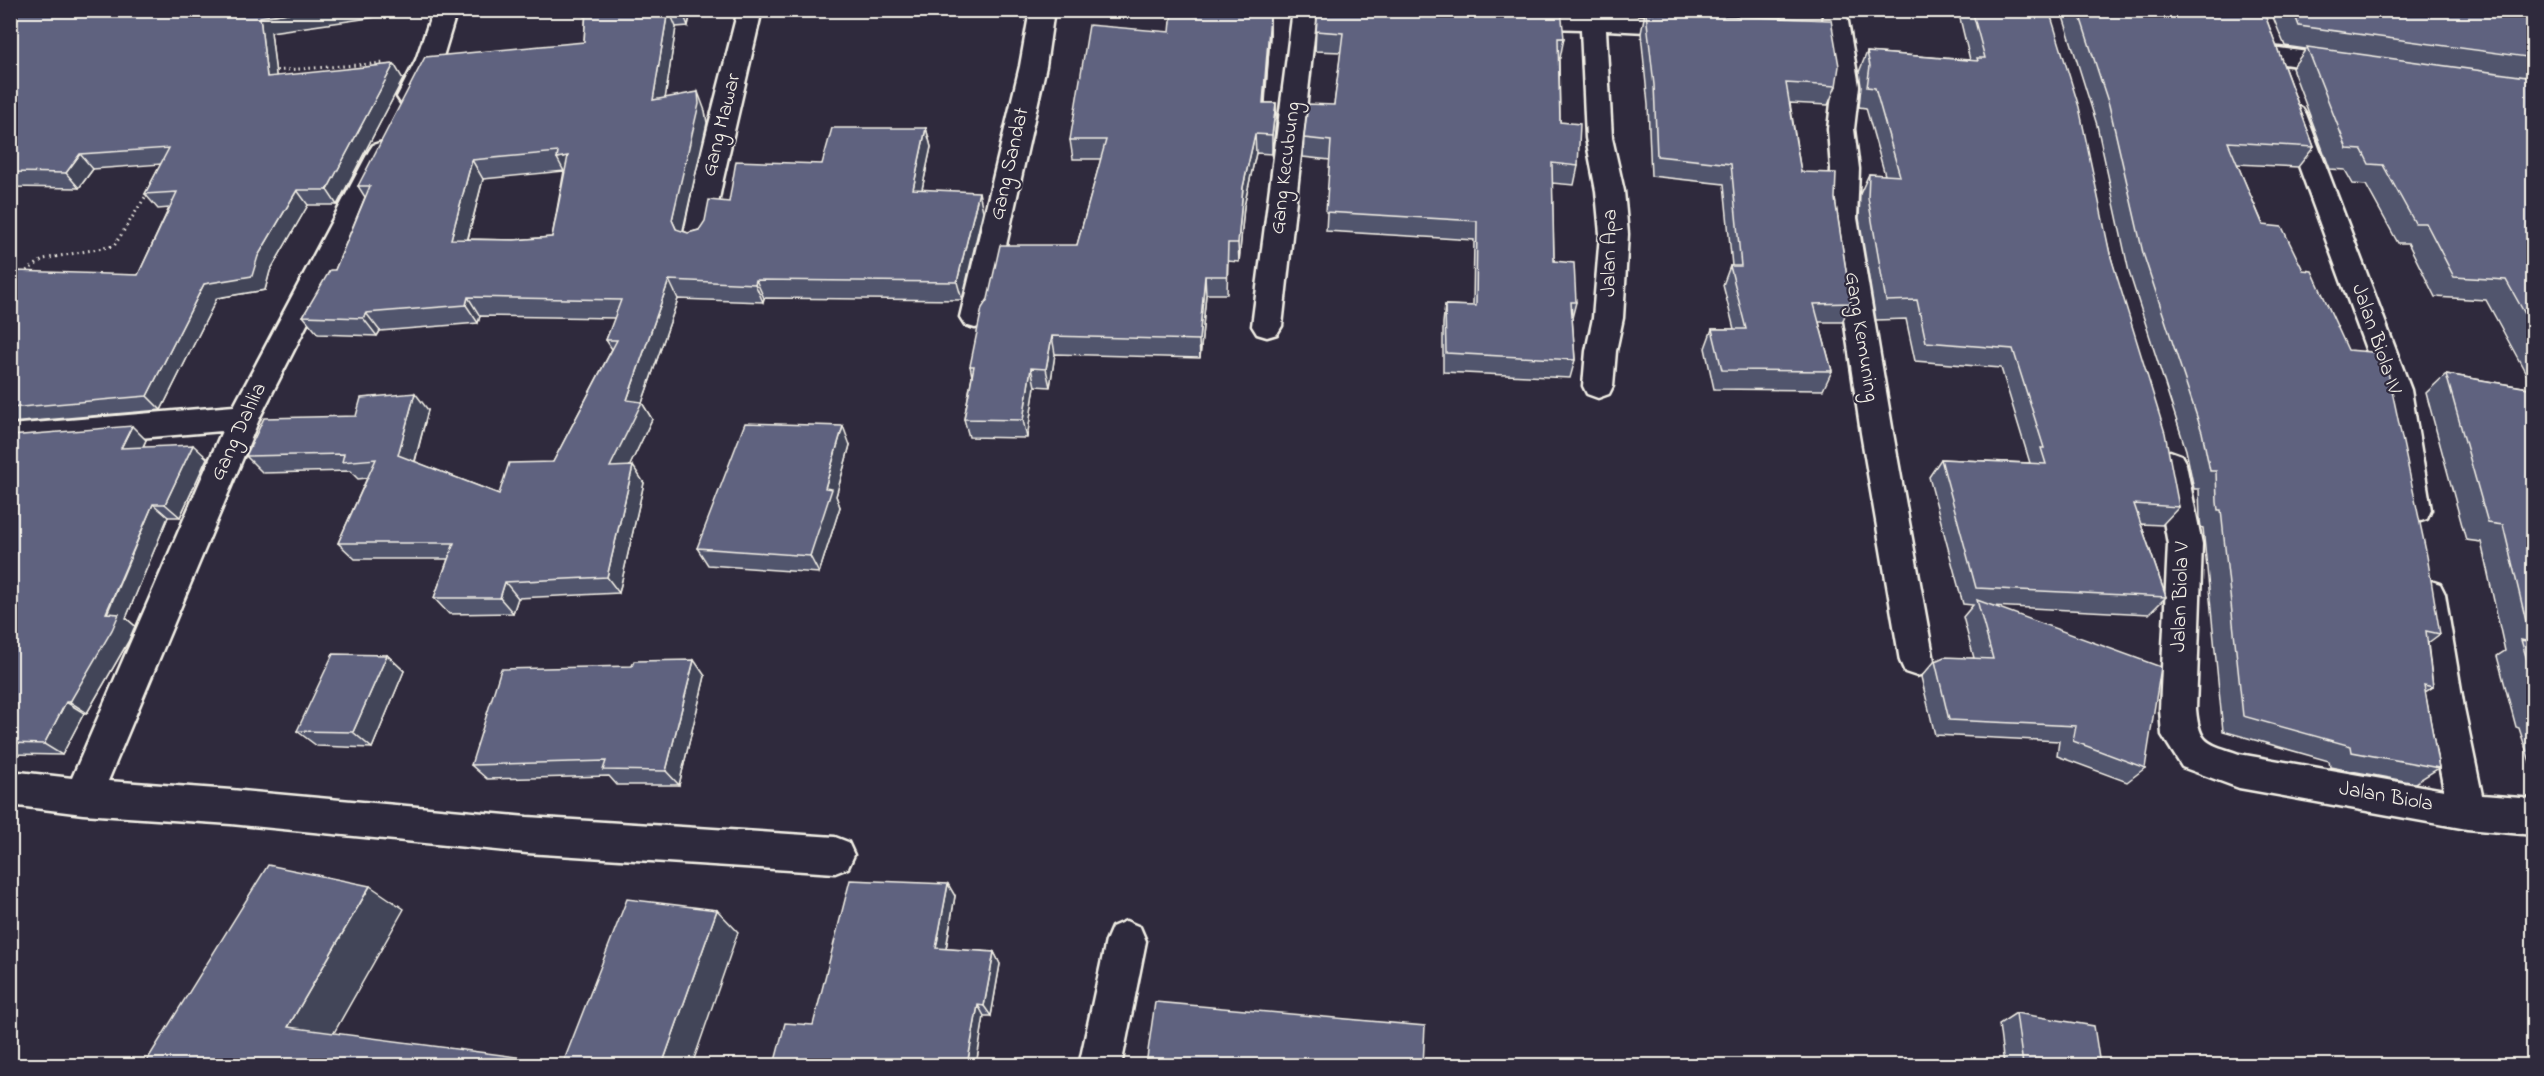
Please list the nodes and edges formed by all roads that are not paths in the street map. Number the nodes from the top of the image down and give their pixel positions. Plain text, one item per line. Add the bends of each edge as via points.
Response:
1 (445, 10) edge
2 (750, 10) edge
3 (1042, 10) edge
4 (1305, 10) edge
5 (1320, 10) edge
6 (1332, 11) edge
7 (1593, 17) edge
8 (1499, 18) edge
9 (1828, 24) edge
10 (1710, 26) edge
11 (2363, 68) edge
12 (697, 239) edge
13 (975, 317) dead end
14 (1267, 326) dead end
15 (1600, 376) dead end
16 (244, 417) junction
17 (10, 437) edge
18 (2164, 440) edge
19 (1917, 661) dead end
20 (2239, 771) joint
21 (10, 788) edge
22 (83, 797) junction
23 (2467, 811) junction
24 (2534, 817) edge
25 (835, 855) dead end
26 (1126, 941) dead end
27 (1100, 1065) edge

1 - 16 street, Gang Dahlia via 429,60
2 - 12 street, Gang Mawar
3 - 13 street, Gang Sandat via 1033,66
4 - 14 street, Gang Kecubung
5 - 6 street
7 - 8 street
7 - 10 street
7 - 15 street, Jalan Apa via 1599,138 1614,234
9 - 19 street, Gang Kemuning via 1846,86 1841,129 1845,169 1842,218
11 - 23 street, Jalan Biola IV via 2268,44 2396,390 2446,708
16 - 17 street
16 - 22 street, Gang Dahlia
18 - 20 street, Jalan Biola V via 2185,544 2180,735 2195,754
20 - 23 street, Jalan Biola
21 - 22 street
22 - 25 street via 527,835
23 - 24 street, Jalan Biola
26 - 27 street

